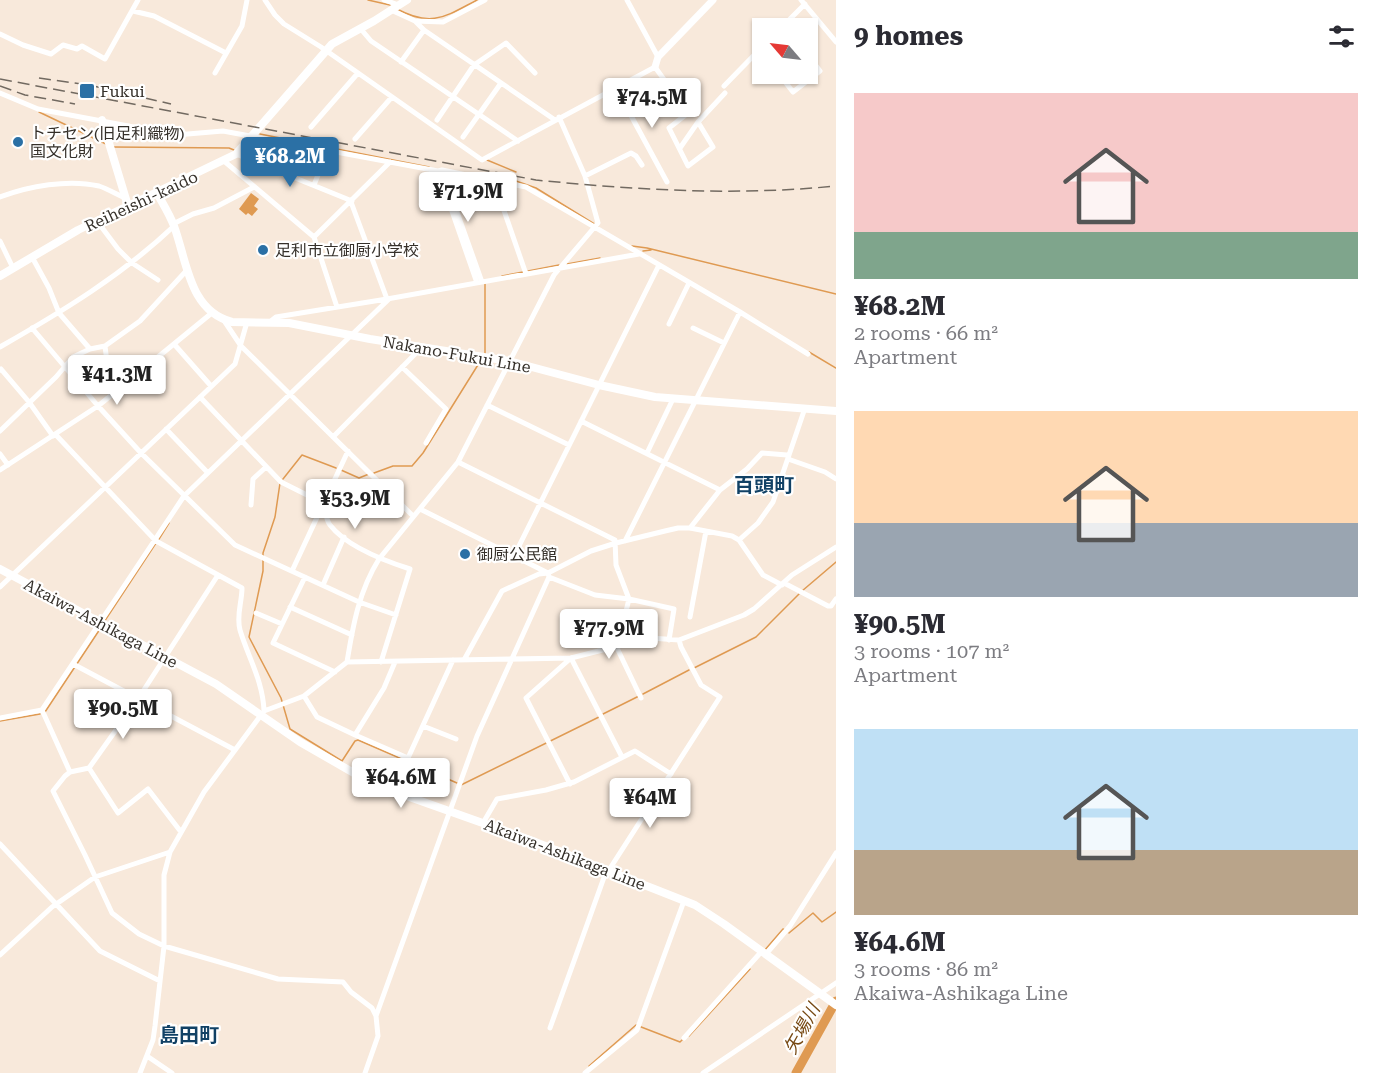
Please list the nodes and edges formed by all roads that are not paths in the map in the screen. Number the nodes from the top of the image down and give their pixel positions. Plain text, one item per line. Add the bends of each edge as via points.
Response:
1 (138, 0) edge
2 (247, 0) edge
3 (265, 0) edge
4 (384, 0) edge
5 (407, 0) edge
6 (485, 0) edge
7 (627, 0) edge
8 (713, 0) edge
9 (803, 2) edge
10 (394, 6) edge
11 (133, 11) junction
12 (791, 18) edge
13 (415, 21) junction
14 (360, 28) junction
15 (424, 30) junction
16 (0, 34) edge
17 (836, 42) edge
18 (326, 51) junction
19 (226, 53) junction
20 (658, 57) junction
21 (752, 58) edge
22 (401, 62) junction
23 (474, 65) junction
24 (655, 67) junction
25 (216, 73) dead end
26 (358, 73) junction
27 (535, 73) dead end
28 (501, 83) junction
29 (787, 84) edge
30 (803, 84) edge
31 (616, 88) junction
32 (0, 93) edge
33 (452, 97) junction
34 (390, 98) junction
35 (479, 115) junction
36 (557, 119) junction
37 (102, 120) junction
38 (438, 120) dead end
39 (699, 122) junction
40 (311, 127) dead end
41 (252, 136) junction
42 (463, 137) dead end
43 (355, 140) dead end
44 (518, 141) junction
45 (680, 148) junction
46 (328, 150) junction
47 (236, 154) junction
48 (224, 161) junction
49 (390, 162) junction
50 (642, 165) dead end
51 (440, 171) junction
52 (585, 176) junction
53 (493, 179) junction
54 (668, 182) dead end
55 (314, 185) junction
56 (254, 187) junction
57 (157, 193) junction
58 (0, 197) edge
59 (125, 198) junction
60 (352, 202) junction
61 (128, 206) junction
62 (97, 221) junction
63 (174, 225) junction
64 (596, 228) junction
65 (314, 237) junction
66 (0, 241) edge
67 (639, 254) junction
68 (32, 257) junction
69 (132, 263) junction
70 (659, 265) junction
71 (13, 268) junction
72 (558, 268) junction
73 (187, 270) junction
74 (526, 274) junction
75 (0, 276) edge
76 (158, 280) dead end
77 (480, 282) junction
78 (689, 283) junction
79 (388, 299) junction
80 (337, 307) junction
81 (213, 312) junction
82 (740, 312) junction
83 (58, 313) junction
84 (223, 320) junction
85 (271, 321) junction
86 (247, 322) junction
87 (669, 324) dead end
88 (32, 328) junction
89 (693, 328) dead end
90 (351, 336) junction
91 (724, 343) junction
92 (174, 344) junction
93 (105, 345) junction
94 (241, 346) junction
95 (0, 347) edge
96 (421, 348) junction
97 (90, 349) junction
98 (808, 354) dead end
99 (509, 361) junction
100 (66, 367) junction
101 (402, 367) junction
102 (0, 370) edge
103 (599, 385) junction
104 (211, 386) junction
105 (119, 389) junction
106 (291, 394) junction
107 (200, 397) junction
108 (673, 399) junction
109 (694, 401) junction
110 (29, 402) junction
111 (487, 405) junction
112 (98, 406) junction
113 (805, 408) junction
114 (836, 411) edge
115 (581, 421) junction
116 (166, 429) junction
117 (0, 431) edge
118 (55, 435) junction
119 (333, 437) junction
120 (242, 441) junction
121 (426, 443) dead end
122 (569, 445) junction
123 (348, 451) junction
124 (141, 453) junction
125 (647, 453) junction
126 (0, 454) edge
127 (788, 457) junction
128 (459, 462) junction
129 (664, 462) junction
130 (9, 465) junction
131 (266, 466) junction
132 (0, 470) edge
133 (208, 473) junction
134 (836, 479) edge
135 (105, 487) junction
136 (720, 490) junction
137 (184, 496) junction
138 (540, 503) junction
139 (251, 505) dead end
140 (324, 505) junction
141 (420, 509) junction
142 (413, 516) junction
143 (690, 528) junction
144 (706, 531) junction
145 (344, 537) junction
146 (739, 540) junction
147 (156, 541) junction
148 (625, 541) junction
149 (616, 543) junction
150 (836, 547) edge
151 (514, 556) junction
152 (379, 559) junction
153 (0, 569) edge
154 (292, 571) junction
155 (12, 575) junction
156 (218, 575) junction
157 (549, 575) junction
158 (304, 577) junction
159 (783, 584) junction
160 (323, 585) junction
161 (0, 587) edge
162 (629, 599) junction
163 (836, 599) edge
164 (359, 602) junction
165 (290, 607) junction
166 (256, 613) dead end
167 (396, 615) junction
168 (690, 617) dead end
169 (101, 623) junction
170 (282, 624) junction
171 (352, 635) junction
172 (669, 640) junction
173 (680, 640) junction
174 (618, 646) junction
175 (165, 657) junction
176 (572, 658) junction
177 (513, 659) junction
178 (453, 660) junction
179 (464, 660) junction
180 (347, 662) junction
181 (381, 662) junction
182 (394, 662) junction
183 (73, 664) junction
184 (335, 672) junction
185 (304, 696) junction
186 (640, 696) dead end
187 (138, 699) junction
188 (42, 710) junction
189 (262, 713) junction
190 (0, 718) edge
191 (423, 726) junction
192 (355, 735) junction
193 (456, 739) dead end
194 (235, 750) junction
195 (622, 757) junction
196 (89, 768) junction
197 (70, 772) junction
198 (671, 774) junction
199 (570, 784) junction
200 (451, 812) junction
201 (483, 823) junction
202 (182, 832) junction
203 (0, 844) edge
204 (170, 852) junction
205 (836, 854) edge
206 (608, 870) junction
207 (96, 878) junction
208 (684, 900) junction
209 (57, 904) junction
210 (164, 946) junction
211 (764, 953) junction
212 (0, 955) edge
213 (160, 981) junction
214 (836, 983) edge
215 (820, 994) junction
216 (836, 1005) edge
217 (375, 1016) junction
218 (550, 1028) dead end
219 (684, 1038) dead end
220 (147, 1056) junction
221 (140, 1073) edge
222 (172, 1073) edge
223 (365, 1073) edge
224 (585, 1073) edge
225 (703, 1073) edge

1 - 11 street
2 - 19 street via 242,26
3 - 18 street via 279,20
4 - 10 street
5 - 10 main road, Reiheishi-kaido
6 - 13 street via 443,22
7 - 20 street
8 - 20 street
9 - 12 street
9 - 17 street
10 - 13 street
10 - 14 main road, Reiheishi-kaido
11 - 16 street via 105,59 81,46 77,49 63,45 51,54
11 - 19 street via 154,16
13 - 15 street
14 - 18 main road, Reiheishi-kaido
14 - 22 street
15 - 22 street
15 - 23 street
18 - 26 street
18 - 41 main road, Reiheishi-kaido
19 - 25 street
20 - 24 street
21 - 39 street
22 - 33 street
23 - 27 street via 506,43
23 - 28 street
23 - 33 street
24 - 31 street
24 - 45 street via 688,112 669,128
26 - 34 street
26 - 40 street
28 - 35 street
28 - 36 street
29 - 30 street via 793,92
31 - 36 street
31 - 54 street
32 - 37 street via 38,109
33 - 35 street
33 - 38 street
34 - 43 street
34 - 44 street via 482,160
35 - 42 street
35 - 44 street
36 - 44 street
36 - 52 street
37 - 41 street via 176,135 223,130
37 - 59 main road
39 - 45 street
39 - 45 street via 713,147 688,166
41 - 46 street
41 - 47 main road, Reiheishi-kaido
46 - 49 street
46 - 55 street
47 - 48 main road, Reiheishi-kaido
47 - 55 street
48 - 56 street
48 - 57 main road, Reiheishi-kaido
49 - 51 street
49 - 60 street
50 - 52 street via 631,153
51 - 53 street
51 - 77 street
52 - 64 street
53 - 64 street via 534,190
53 - 74 street
55 - 60 street
56 - 63 street
56 - 65 street
57 - 61 main road, Reiheishi-kaido
57 - 63 main road
58 - 59 street via 29,189 80,184 102,187
59 - 61 main road
60 - 65 street
60 - 79 street
61 - 62 main road, Reiheishi-kaido
62 - 68 main road, Reiheishi-kaido
62 - 69 street
63 - 69 street
63 - 73 main road
64 - 67 street
64 - 72 street
65 - 80 street
66 - 71 street
67 - 70 street
67 - 72 street
68 - 71 main road, Reiheishi-kaido
68 - 83 street
69 - 76 street
69 - 83 street
70 - 78 street
70 - 103 street
71 - 75 main road, Reiheishi-kaido
72 - 74 street
72 - 99 street
73 - 81 main road via 196,294
73 - 93 street via 150,312
74 - 77 street
77 - 79 street
78 - 82 street
78 - 87 street
79 - 80 street
79 - 90 street
80 - 85 street via 276,316
81 - 84 main road
81 - 92 street
82 - 91 street
82 - 98 street
83 - 88 street
83 - 97 street
84 - 86 main road, Nakano-Fukui Line
84 - 94 street
85 - 86 main road, Nakano-Fukui Line
85 - 90 main road, Nakano-Fukui Line
86 - 94 street
88 - 95 street
88 - 100 street
89 - 91 street
90 - 96 main road, Nakano-Fukui Line
90 - 106 street
91 - 109 street
92 - 104 street
92 - 105 street
93 - 97 street
93 - 105 street via 107,362
94 - 104 street via 235,364
94 - 106 street
96 - 99 main road, Nakano-Fukui Line
96 - 101 street
97 - 100 street via 73,357
99 - 103 main road, Nakano-Fukui Line
99 - 111 street
100 - 110 street
100 - 112 street
101 - 119 street
101 - 121 street via 446,409
102 - 110 street
103 - 108 main road, Nakano-Fukui Line
103 - 115 street
104 - 107 street
105 - 112 street
106 - 119 street
106 - 120 street
107 - 116 street
107 - 120 street
108 - 109 main road, Nakano-Fukui Line
108 - 125 street
109 - 113 main road, Nakano-Fukui Line
109 - 129 street
110 - 117 street
110 - 118 street
111 - 122 street
111 - 128 street
112 - 118 street
112 - 124 street
113 - 114 main road, Nakano-Fukui Line
113 - 127 street
115 - 122 street
115 - 125 street
116 - 124 street
116 - 133 street
118 - 130 street
118 - 135 street
119 - 123 street
120 - 131 street
120 - 133 street
122 - 138 street
123 - 140 street
123 - 142 street
124 - 135 street
124 - 137 street
125 - 129 street
126 - 130 street
127 - 134 street
127 - 136 street via 762,453
127 - 146 street via 773,502
128 - 138 street
128 - 141 street
129 - 136 street
129 - 148 street
130 - 132 street
131 - 139 street via 253,479
131 - 140 street via 281,482
133 - 137 street
135 - 147 street
135 - 155 street
136 - 143 street
137 - 147 street
137 - 154 street via 235,544
138 - 149 street
138 - 151 street
140 - 145 street via 330,525
140 - 154 street
141 - 142 street
141 - 151 street
142 - 152 street
143 - 144 street
143 - 148 street
144 - 146 street
144 - 168 street
145 - 152 street
145 - 160 street
146 - 159 street via 763,575
147 - 156 street
147 - 169 street
148 - 149 street
149 - 157 street via 591,551
149 - 162 street via 616,565
150 - 159 street
151 - 157 street
152 - 164 street
152 - 167 street via 410,569
153 - 155 main road, Akaiwa-Ashikaga Line
154 - 158 street
155 - 161 street
155 - 169 main road, Akaiwa-Ashikaga Line
156 - 175 street
156 - 189 street via 242,588 240,629 261,686
157 - 162 street via 595,595
157 - 177 street
157 - 179 street via 538,574 502,591
158 - 160 street
158 - 165 street
159 - 163 street via 828,606
159 - 173 street via 744,615
160 - 164 street
162 - 172 street via 674,609
162 - 174 street
164 - 167 street
164 - 171 street
165 - 170 street
165 - 171 street
166 - 170 street
167 - 181 street
169 - 175 main road, Akaiwa-Ashikaga Line
169 - 183 street
170 - 184 street via 273,643
171 - 180 street
172 - 173 street
172 - 174 street via 650,638
173 - 198 street via 701,685 720,697
174 - 176 street
174 - 186 street
175 - 187 street
175 - 189 main road, Akaiwa-Ashikaga Line
176 - 177 street
176 - 195 street
176 - 199 street via 526,698
177 - 179 street
177 - 200 street via 477,736
178 - 179 street
178 - 182 street
178 - 191 street
180 - 181 street
180 - 184 street
181 - 182 street
182 - 192 street via 384,688
183 - 187 street
183 - 188 street
184 - 185 street
185 - 189 street
185 - 192 street via 317,717
187 - 194 street
187 - 196 street
188 - 190 street
188 - 197 street
189 - 194 street
189 - 200 main road, Akaiwa-Ashikaga Line via 300,742 372,784
191 - 192 street via 408,758
191 - 193 street
194 - 202 street via 204,792
195 - 198 street via 635,751
195 - 199 street
196 - 197 street
196 - 202 street via 118,813 148,789
197 - 207 street via 53,791
198 - 206 street
199 - 201 street via 497,799
200 - 201 main road, Akaiwa-Ashikaga Line
200 - 217 street
201 - 206 main road, Akaiwa-Ashikaga Line
202 - 204 street
203 - 209 street
204 - 207 street
204 - 210 street via 164,875
205 - 211 street via 790,926
206 - 208 main road, Akaiwa-Ashikaga Line
206 - 218 street
207 - 209 street
207 - 210 street via 114,916
208 - 211 main road, Akaiwa-Ashikaga Line
208 - 224 street via 637,1030
209 - 212 street
209 - 213 street via 100,951
210 - 213 street
210 - 217 street via 278,979 343,982 372,1008
211 - 215 main road, Akaiwa-Ashikaga Line
211 - 219 street
213 - 220 street via 153,1040
214 - 215 street
215 - 216 main road, Akaiwa-Ashikaga Line
215 - 225 street
217 - 223 street via 378,1036
220 - 221 street
220 - 222 street

